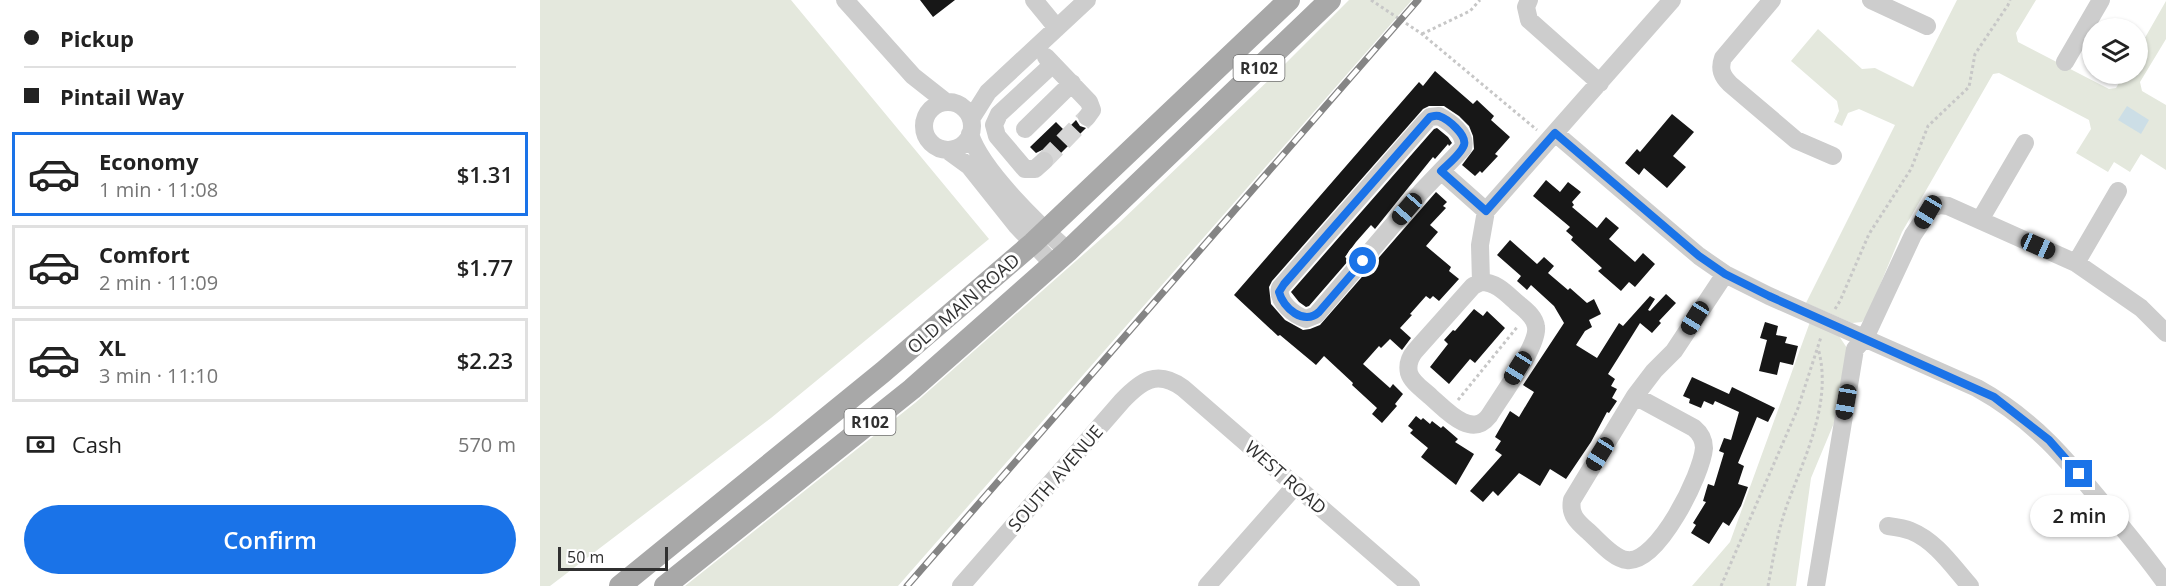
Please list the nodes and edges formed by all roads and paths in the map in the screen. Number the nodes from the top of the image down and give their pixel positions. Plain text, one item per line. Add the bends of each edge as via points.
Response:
1 (845, 0) edge
2 (1034, 0) edge
3 (1087, 0) edge
4 (1289, 0) edge
5 (1330, 0) edge
6 (1371, 0) edge
7 (1480, 0) edge
8 (1529, 0) edge
9 (1672, 0) edge
10 (1772, 0) edge
11 (1871, 0) edge
12 (2010, 0) edge
13 (2101, 0) edge
14 (1927, 26) dead end
15 (1057, 28) junction
16 (1422, 34) junction
17 (1037, 47) junction
18 (2065, 62) dead end
19 (1053, 64) junction
20 (913, 76) junction
21 (1071, 83) junction
22 (1600, 83) junction
23 (988, 92) junction
24 (951, 103) junction
25 (926, 116) junction
26 (1087, 117) dead end
27 (970, 127) junction
28 (1024, 129) dead end
29 (1552, 136) junction
30 (2025, 142) dead end
31 (947, 150) junction
32 (1833, 156) dead end
33 (1044, 161) tunnel mouth
34 (1441, 171) junction
35 (2118, 190) dead end
36 (1486, 211) junction
37 (1980, 220) junction
38 (1040, 237) junction
39 (1060, 257) junction
40 (2076, 263) junction
41 (1725, 274) junction
42 (1482, 282) junction
43 (1529, 313) junction
44 (1826, 322) junction
45 (2164, 324) edge
46 (1864, 338) junction
47 (1818, 346) junction
48 (1155, 378) joint
49 (1635, 396) junction
50 (1448, 412) junction
51 (1296, 485) junction
52 (1888, 526) dead end
53 (2166, 584) edge
54 (620, 586) edge
55 (665, 586) edge
56 (961, 586) edge
57 (1207, 586) edge
58 (1411, 586) edge
59 (1721, 586) edge
60 (1768, 586) edge
61 (1816, 586) edge
62 (1970, 586) edge

1 - 20 street
2 - 15 street
3 - 15 street
4 - 38 main road, OLD MAIN ROAD / R102
5 - 39 main road, OLD MAIN ROAD / R102
6 - 16 path
7 - 16 path via 1470,11
8 - 22 street via 1529,20
9 - 22 street
10 - 32 street via 1723,58 1722,74 1788,135
11 - 14 street
12 - 44 path via 1975,54 1969,87 1928,126 1911,168 1869,234 1840,301
13 - 18 street
15 - 17 street
16 - 29 path
17 - 19 street
17 - 23 street
19 - 21 street
19 - 33 street via 999,114 994,125 997,136 1024,169 1035,170
20 - 24 street
20 - 25 street
21 - 26 street via 1091,104
21 - 28 street
22 - 29 street
23 - 24 street
23 - 27 street
24 - 25 street via 934,107
24 - 27 street via 965,109
25 - 31 street via 924,129 929,140
27 - 31 street via 966,141
27 - 38 street via 976,151
29 - 36 street
29 - 41 street
30 - 37 street
31 - 38 street via 969,166
34 - 34 street via 1316,315 1303,318 1281,300 1279,292 1284,284 1434,116 1443,118 1464,139 1462,148
34 - 36 street
35 - 40 street
36 - 42 street via 1480,245
37 - 40 street
37 - 46 street via 1948,206 1931,207
38 - 39 street
38 - 54 main road, OLD MAIN ROAD / R102 via 883,372
39 - 55 main road, OLD MAIN ROAD / R102 via 912,389
40 - 45 street
41 - 44 street
41 - 49 street via 1674,351
42 - 43 street via 1496,285
42 - 50 street via 1473,286 1409,360 1412,380
43 - 50 path
43 - 50 street via 1536,326 1534,342 1486,420 1481,424 1462,423
44 - 46 street
44 - 47 path
46 - 53 street via 1977,388 2027,422 2079,474
46 - 61 street via 1855,349
47 - 59 path via 1798,408
47 - 60 path via 1823,364 1814,434 1786,507
48 - 51 street, WEST ROAD via 1173,381 1183,388
48 - 56 street, SOUTH AVENUE via 1138,385 1122,401
49 - 49 street via 1571,506 1576,520 1625,560 1643,556 1672,523 1698,470 1704,447 1694,428
51 - 57 street
51 - 58 street, WEST ROAD
52 - 62 street via 1910,530 1926,540

